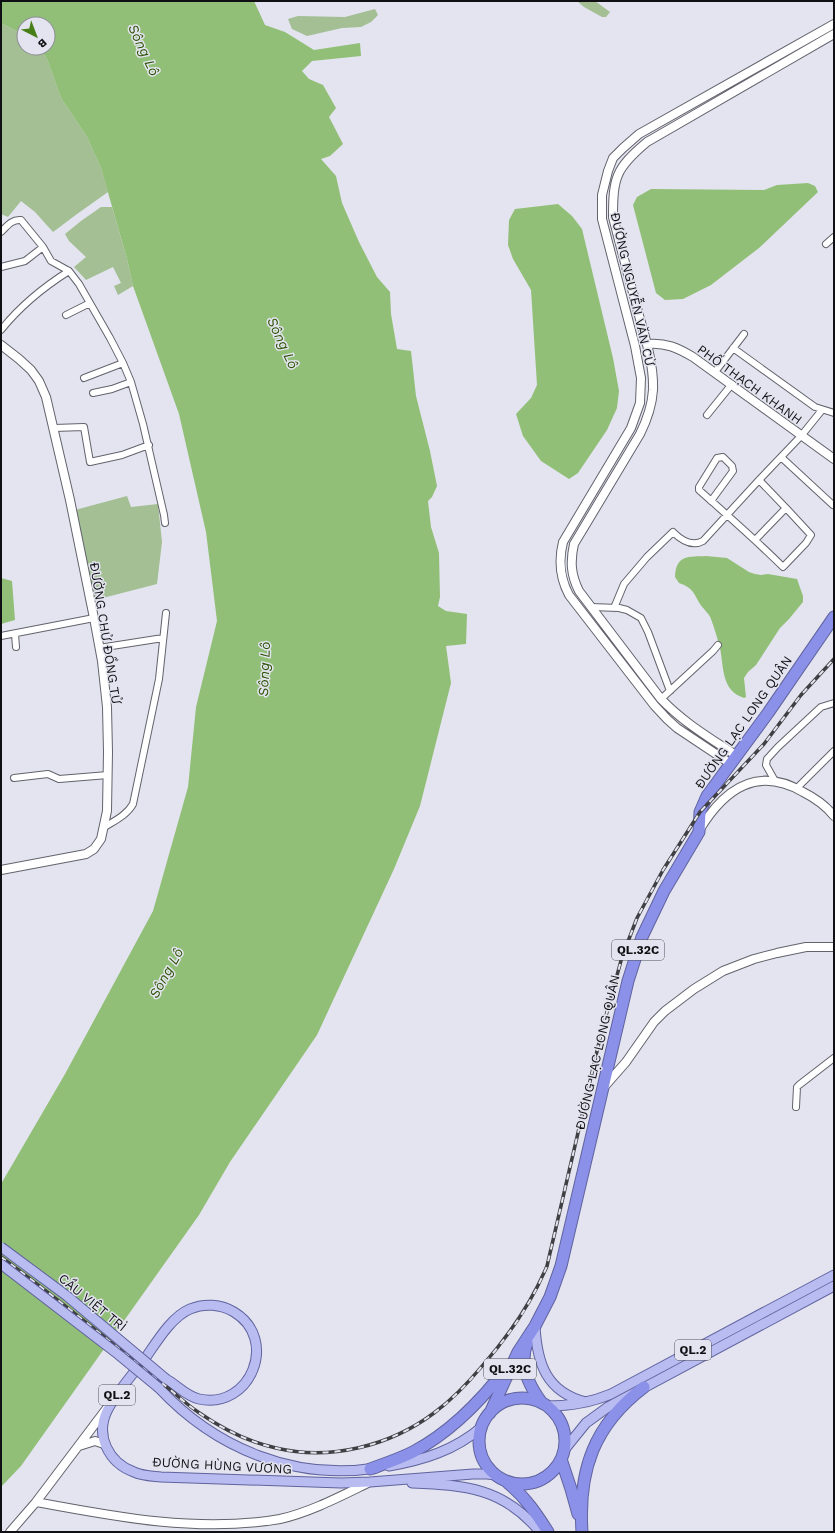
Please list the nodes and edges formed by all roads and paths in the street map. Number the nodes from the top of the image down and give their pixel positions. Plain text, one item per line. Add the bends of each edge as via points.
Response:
1 (834, 24) edge
2 (834, 34) edge
3 (1, 232) edge
4 (834, 237) edge
5 (826, 244) dead end
6 (43, 246) junction
7 (1, 267) edge
8 (69, 271) junction
9 (90, 303) junction
10 (66, 315) dead end
11 (1, 330) edge
12 (744, 334) dead end
13 (1, 344) edge
14 (647, 344) junction
15 (734, 348) junction
16 (122, 363) junction
17 (715, 372) junction
18 (84, 378) dead end
19 (131, 382) junction
20 (732, 384) junction
21 (93, 393) dead end
22 (822, 410) junction
23 (834, 414) edge
24 (707, 415) dead end
25 (54, 428) junction
26 (801, 436) junction
27 (149, 445) junction
28 (780, 457) junction
29 (834, 459) edge
30 (759, 480) junction
31 (710, 501) junction
32 (833, 505) dead end
33 (786, 508) junction
34 (727, 515) junction
35 (165, 523) dead end
36 (756, 539) junction
37 (783, 567) junction
38 (779, 573) dead end
39 (591, 607) junction
40 (614, 608) junction
41 (166, 613) dead end
42 (834, 617) edge
43 (94, 618) junction
44 (15, 634) junction
45 (1, 636) edge
46 (163, 638) junction
47 (718, 645) dead end
48 (16, 647) dead end
49 (99, 648) junction
50 (628, 657) junction
51 (620, 663) junction
52 (670, 691) junction
53 (661, 699) junction
54 (834, 703) edge
55 (834, 751) edge
56 (734, 760) junction
57 (108, 775) junction
58 (14, 778) dead end
59 (775, 781) junction
60 (797, 788) junction
61 (832, 811) edge
62 (103, 828) junction
63 (699, 832) junction
64 (1, 870) edge
65 (834, 947) edge
66 (834, 1058) edge
67 (602, 1089) junction
68 (796, 1107) dead end
69 (1, 1247) edge
70 (1, 1264) edge
71 (834, 1276) edge
72 (834, 1287) edge
73 (535, 1326) junction
74 (518, 1352) junction
75 (644, 1387) junction
76 (159, 1388) joint
77 (115, 1398) junction
78 (588, 1402) junction
79 (545, 1404) junction
80 (490, 1413) junction
81 (482, 1427) junction
82 (104, 1444) junction
83 (76, 1448) junction
84 (563, 1454) junction
85 (370, 1469) junction
86 (496, 1475) junction
87 (506, 1481) junction
88 (370, 1482) junction
89 (36, 1502) junction
90 (10, 1532) edge
91 (540, 1532) edge
92 (548, 1532) edge
93 (582, 1532) edge

1 - 51 main road, ĐƯỜNG NGUYỄN VĂN CỪ via 639,134 613,158 604,179 602,219 635,346 641,378 640,403 631,428 563,542 560,564 564,585 569,595
2 - 14 main road, ĐƯỜNG NGUYỄN VĂN CỪ via 647,142 620,168 613,196 613,217
3 - 6 street via 10,223 21,220
4 - 5 street
6 - 7 street via 25,261
6 - 8 street via 51,261
8 - 9 street
8 - 11 street via 35,294 16,311
9 - 10 street
9 - 16 street
12 - 15 street
13 - 25 main road, ĐƯỜNG CHỬ ĐỒNG TỬ via 20,359 39,381 46,396
14 - 17 main road, PHỐ THẠCH KHANH via 661,343 674,346
14 - 39 main road, ĐƯỜNG NGUYỄN VĂN CỪ via 653,390 647,420 574,544 571,555 572,575
15 - 17 street
15 - 22 street via 800,397
16 - 18 street
16 - 19 street
17 - 20 main road, PHỐ THẠCH KHANH
19 - 21 street
19 - 27 street
20 - 24 street
20 - 26 main road, PHỐ THẠCH KHANH
22 - 23 street
22 - 26 street
25 - 27 street via 84,427 90,462 122,455
25 - 43 main road, ĐƯỜNG CHỬ ĐỒNG TỬ
26 - 28 street
26 - 29 main road, PHỐ THẠCH KHANH
27 - 35 street
28 - 30 street
28 - 32 street
30 - 33 street
30 - 34 street
31 - 31 street via 733,471 732,466 723,457 718,458 699,487
31 - 34 street
33 - 36 street
33 - 37 street via 811,535
34 - 36 street
34 - 40 street via 699,543 690,543 672,532 624,584
36 - 37 street
37 - 38 street
39 - 40 street
39 - 50 main road, ĐƯỜNG NGUYỄN VĂN CỪ
40 - 52 street via 627,610 641,618
41 - 46 street
42 - 56 highway, ĐƯỜNG LẠC LONG QUÂN / QL.32C
43 - 44 street
43 - 49 main road, ĐƯỜNG CHỬ ĐỒNG TỬ
44 - 45 street
44 - 48 street
46 - 49 street
46 - 62 street via 159,679 133,804 120,818
47 - 52 street
49 - 57 main road, ĐƯỜNG CHỬ ĐỒNG TỬ via 107,707
50 - 51 main road
50 - 53 main road, ĐƯỜNG NGUYỄN VĂN CỪ
51 - 56 main road, ĐƯỜNG NGUYỄN VĂN CỪ via 654,705 677,728
52 - 53 street
53 - 56 main road, ĐƯỜNG NGUYỄN VĂN CỪ via 677,715
54 - 59 street via 821,708 767,759 766,765
55 - 60 street
56 - 63 highway, ĐƯỜNG LẠC LONG QUÂN / QL.32C via 707,796 700,812
57 - 58 street via 59,778 48,774
57 - 62 main road, ĐƯỜNG CHỬ ĐỒNG TỬ via 107,811
59 - 60 main road
59 - 63 main road via 753,781 730,793 716,807
60 - 61 main road
62 - 64 main road, ĐƯỜNG CHỬ ĐỒNG TỬ via 101,839 94,849 86,854
63 - 67 highway, ĐƯỜNG LẠC LONG QUÂN / QL.32C via 664,891 642,937 628,981
65 - 67 main road via 806,947 754,959 723,971 665,1011
66 - 68 street via 797,1087
67 - 73 highway, ĐƯỜNG LẠC LONG QUÂN / QL.32C via 563,1258 550,1297
69 - 77 main road, CẦU VIỆT TRÌ / QL.2, bridge via 67,1296 166,1379 184,1392 200,1399 214,1400 229,1396 248,1380 257,1355 255,1340 249,1327 239,1315 227,1308 206,1305 191,1308 172,1323
70 - 76 main road, CẦU VIỆT TRÌ / QL.2, bridge
71 - 78 main road, QL.2 via 618,1391
72 - 75 main road, QL.2
73 - 74 highway, ĐƯỜNG LẠC LONG QUÂN / QL.32C
73 - 78 main road via 539,1355 548,1378 567,1394
73 - 79 highway, ĐƯỜNG LẠC LONG QUÂN / QL.32C via 526,1345 525,1362 529,1382 535,1394
74 - 80 highway, ĐƯỜNG LẠC LONG QUÂN / QL.32C
74 - 85 highway via 476,1403 446,1431 413,1452
75 - 84 main road, QL.2 via 593,1417
75 - 93 highway via 616,1411 596,1444 587,1467 583,1488
76 - 85 main road, ĐƯỜNG HÙNG VƯƠNG / QL.2 via 185,1414 207,1430 246,1451 309,1470
77 - 82 main road, QL.2 via 106,1412 103,1423
77 - 83 main road
78 - 79 main road, QL.2 via 566,1406
79 - 80 highway, QL.2 via 528,1398 514,1399 501,1404
79 - 84 highway via 556,1414 562,1425 565,1437
80 - 81 highway, QL.2
81 - 85 main road, ĐƯỜNG HÙNG VƯƠNG / QL.2 via 464,1441 438,1454
81 - 86 highway, QL.2 via 479,1440 481,1453
82 - 83 main road via 95,1441
82 - 88 main road, ĐƯỜNG HÙNG VƯƠNG / QL.2 via 110,1454 131,1471 161,1477 319,1483
83 - 89 main road
84 - 87 highway, QL.2 via 554,1470 538,1481 519,1484
84 - 93 highway
86 - 87 highway, QL.2
86 - 88 main road, ĐƯỜNG HÙNG VƯƠNG / QL.2 via 473,1474
87 - 92 highway, QL.2 via 526,1500
88 - 89 main road via 281,1519 235,1525 169,1524
88 - 91 main road via 448,1484 478,1490 515,1507
89 - 90 main road

